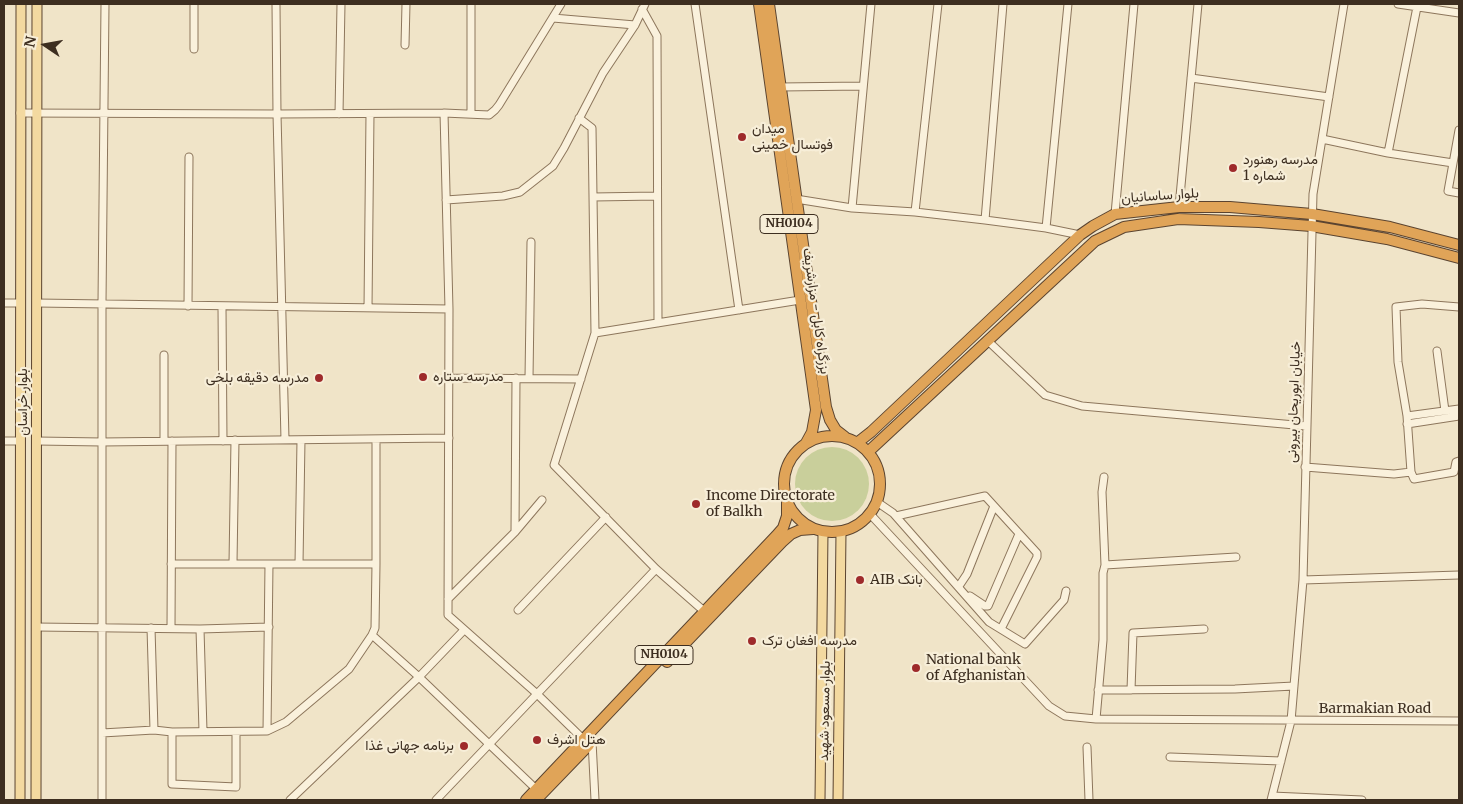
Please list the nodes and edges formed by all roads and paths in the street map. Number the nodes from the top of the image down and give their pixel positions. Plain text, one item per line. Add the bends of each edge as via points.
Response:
1 (20, 4) edge
2 (37, 4) edge
3 (105, 4) edge
4 (194, 4) edge
5 (276, 4) edge
6 (341, 4) edge
7 (406, 4) edge
8 (471, 4) edge
9 (561, 4) edge
10 (695, 4) edge
11 (759, 4) edge
12 (769, 4) edge
13 (871, 4) edge
14 (938, 4) edge
15 (1002, 4) edge
16 (1068, 4) edge
17 (1134, 4) edge
18 (1198, 4) edge
19 (1344, 4) edge
20 (1398, 4) edge
21 (644, 6) edge
22 (1417, 7) junction
23 (1459, 13) edge
24 (553, 18) junction
25 (635, 25) junction
26 (405, 45) dead end
27 (194, 49) dead end
28 (1191, 78) junction
29 (780, 86) junction
30 (863, 86) junction
31 (1329, 97) junction
32 (20, 113) junction
33 (37, 113) junction
34 (444, 113) junction
35 (105, 114) junction
36 (277, 114) junction
37 (339, 114) junction
38 (370, 114) junction
39 (471, 114) junction
40 (579, 118) junction
41 (1459, 130) edge
42 (1322, 139) junction
43 (1388, 153) junction
44 (189, 157) dead end
45 (1453, 163) junction
46 (1459, 193) edge
47 (657, 196) junction
48 (593, 197) junction
49 (796, 199) junction
50 (446, 200) junction
51 (1179, 207) junction
52 (852, 208) junction
53 (915, 212) junction
54 (1115, 214) junction
55 (1312, 214) junction
56 (985, 220) junction
57 (1311, 226) junction
58 (1046, 228) junction
59 (1080, 235) junction
60 (531, 242) dead end
61 (1459, 245) edge
62 (1459, 258) edge
63 (800, 300) junction
64 (4, 303) edge
65 (20, 303) junction
66 (37, 303) junction
67 (102, 303) junction
68 (188, 306) junction
69 (222, 306) junction
70 (283, 307) junction
71 (1459, 307) edge
72 (368, 308) junction
73 (449, 309) junction
74 (739, 310) junction
75 (658, 323) junction
76 (595, 333) junction
77 (987, 340) junction
78 (1437, 351) dead end
79 (164, 355) dead end
80 (20, 374) junction
81 (37, 374) junction
82 (449, 378) junction
83 (516, 378) junction
84 (529, 378) junction
85 (581, 379) junction
86 (1459, 409) edge
87 (1445, 411) junction
88 (1407, 416) junction
89 (1459, 416) edge
90 (1407, 424) junction
91 (1306, 426) junction
92 (845, 437) junction
93 (376, 438) junction
94 (448, 438) junction
95 (4, 440) edge
96 (236, 440) junction
97 (285, 440) junction
98 (301, 440) junction
99 (20, 441) junction
100 (37, 441) junction
101 (168, 441) junction
102 (223, 441) junction
103 (102, 442) junction
104 (806, 443) junction
105 (858, 443) junction
106 (868, 452) junction
107 (1459, 461) edge
108 (1305, 467) junction
109 (1411, 472) junction
110 (1104, 477) dead end
111 (542, 500) dead end
112 (877, 502) junction
113 (787, 503) junction
114 (994, 506) junction
115 (870, 514) junction
116 (896, 516) junction
117 (606, 517) junction
118 (818, 530) junction
119 (514, 532) junction
120 (841, 532) junction
121 (1019, 534) junction
122 (1236, 557) dead end
123 (233, 563) junction
124 (172, 564) junction
125 (269, 564) junction
126 (299, 564) junction
127 (376, 564) junction
128 (1105, 565) junction
129 (656, 569) junction
130 (746, 573) junction
131 (1459, 575) edge
132 (1302, 580) junction
133 (959, 586) junction
134 (1066, 591) dead end
135 (967, 596) junction
136 (448, 599) junction
137 (518, 610) dead end
138 (704, 612) junction
139 (36, 627) junction
140 (269, 627) junction
141 (102, 628) junction
142 (151, 628) junction
143 (171, 628) junction
144 (200, 628) junction
145 (1001, 628) junction
146 (1204, 629) dead end
147 (464, 630) junction
148 (372, 635) junction
149 (419, 677) junction
150 (1294, 686) junction
151 (1098, 690) junction
152 (1131, 690) junction
153 (536, 694) junction
154 (1096, 719) junction
155 (1291, 721) junction
156 (1459, 721) edge
157 (20, 722) junction
158 (36, 722) junction
159 (154, 730) junction
160 (203, 731) junction
161 (267, 731) junction
162 (172, 732) junction
163 (236, 732) junction
164 (102, 733) junction
165 (588, 741) junction
166 (489, 744) junction
167 (1087, 747) dead end
168 (1170, 757) dead end
169 (1281, 761) junction
170 (536, 789) junction
171 (1272, 798) edge
172 (20, 800) edge
173 (36, 800) edge
174 (102, 800) edge
175 (290, 800) edge
176 (436, 800) edge
177 (526, 800) edge
178 (536, 800) edge
179 (595, 800) edge
180 (820, 800) edge
181 (838, 800) edge
182 (1089, 800) edge
183 (1362, 800) edge

1 - 32 main road, بلوار خراسان
2 - 33 main road, بلوار خراسان
3 - 35 street
4 - 27 street
5 - 36 street
6 - 37 street
7 - 26 street
8 - 39 street
9 - 24 street
10 - 74 street
11 - 63 highway, بزرگراه کابل - مزارشریف / NH0104
12 - 29 highway, بزرگراه کابل - مزارشریف / NH0104
13 - 30 street
14 - 53 street
15 - 56 street
16 - 58 street
17 - 54 street
18 - 28 street
19 - 31 street, خیابان ابوریحان بیرونی
20 - 22 street
21 - 25 street
21 - 47 street via 657,36
22 - 23 street
22 - 43 street
24 - 25 street
24 - 39 street via 495,110 489,115
25 - 40 street via 603,73
28 - 31 street
28 - 51 street
29 - 30 street
29 - 49 highway, بزرگراه کابل - مزارشریف / NH0104
30 - 52 street
31 - 42 street, خیابان ابوریحان بیرونی
32 - 33 street
32 - 65 main road, بلوار خراسان
33 - 35 street
33 - 66 main road, بلوار خراسان
34 - 38 street
34 - 39 street
34 - 50 street
35 - 36 street
35 - 67 street
36 - 37 street
36 - 70 street
37 - 38 street
38 - 72 street
40 - 48 street via 592,128
40 - 50 street via 553,166 520,192
41 - 45 street
42 - 43 street
42 - 55 street, خیابان ابوریحان بیرونی
43 - 45 street
44 - 68 street
45 - 46 street via 1448,191
47 - 48 street
47 - 75 street
48 - 76 street
49 - 52 street
49 - 92 highway, بزرگراه کابل - مزارشریف / NH0104 via 826,407 836,430
50 - 73 street
51 - 54 highway, بلوار ساسانیان
51 - 55 highway, بلوار ساسانیان via 1230,207
52 - 53 street
53 - 56 street
54 - 59 highway, بلوار ساسانیان
55 - 57 street, خیابان ابوریحان بیرونی
55 - 61 highway, بلوار ساسانیان via 1390,226
56 - 58 street
57 - 62 highway, بلوار ساسانیان via 1388,239
57 - 77 highway, بلوار ساسانیان via 1178,219 1124,227 1095,241
57 - 91 street, خیابان ابوریحان بیرونی
58 - 59 street
59 - 105 highway, بلوار ساسانیان
60 - 84 street
63 - 74 street
63 - 104 highway, بزرگراه کابل - مزارشریف / NH0104 via 816,410 812,432
64 - 65 street
65 - 80 main road, بلوار خراسان
66 - 67 street
66 - 81 main road, بلوار خراسان
67 - 68 street
67 - 103 street
68 - 69 street
69 - 70 street
69 - 102 street
70 - 72 street
70 - 97 street
71 - 88 street via 1422,304 1396,307 1398,362
72 - 73 street
73 - 82 street
74 - 75 street
75 - 76 street
76 - 85 street
77 - 91 street via 1045,395 1082,406
77 - 106 highway, بلوار ساسانیان
78 - 87 street
79 - 101 street
80 - 81 main road
80 - 99 main road, بلوار خراسان
81 - 100 main road, بلوار خراسان
82 - 83 street
82 - 94 street
83 - 84 street
83 - 119 street
84 - 85 street
85 - 117 street via 554,465
86 - 87 street
87 - 88 street
88 - 90 street
89 - 90 street
90 - 109 street
91 - 108 street, خیابان ابوریحان بیرونی
92 - 104 highway, NH0104 via 818,437
92 - 105 highway, NH0104
93 - 94 street
93 - 98 street
93 - 127 street
94 - 136 street
95 - 99 street
96 - 97 street
96 - 102 street
96 - 123 street
97 - 98 street
98 - 126 street
99 - 157 main road, بلوار خراسان
100 - 103 street
100 - 139 main road, بلوار خراسان
101 - 102 street
101 - 103 street
101 - 124 street
103 - 141 street
104 - 113 highway, NH0104 via 788,463 784,476
105 - 106 highway, NH0104
106 - 112 highway, NH0104 via 879,475
107 - 109 street via 1454,472 1414,480
108 - 109 street via 1394,474
108 - 132 street, خیابان ابوریحان بیرونی
110 - 128 street
111 - 119 street
112 - 115 highway, NH0104
112 - 116 street
113 - 118 highway via 802,522
113 - 130 highway, NH0104 via 783,528
114 - 116 street via 985,496
114 - 121 street
114 - 133 street via 967,574
115 - 120 highway, NH0104
115 - 154 street, Barmakian Road via 1049,706 1065,716
116 - 133 street
117 - 129 street
117 - 137 street
118 - 120 highway, NH0104
118 - 130 highway, NH0104 via 800,530 791,534
118 - 180 main road, بلوار مسعود شهید
119 - 136 street
120 - 181 main road, بلوار مسعود شهید
121 - 135 street via 988,606
121 - 145 street via 1037,557
122 - 128 street
123 - 124 street
123 - 125 street
124 - 143 street
125 - 126 street
125 - 140 street
126 - 127 street
127 - 148 street via 375,628
128 - 151 street
129 - 138 street
129 - 153 street
130 - 138 highway, NH0104
130 - 165 highway, NH0104
131 - 132 street
132 - 150 street, خیابان ابوریحان بیرونی
133 - 135 street
134 - 145 street via 1064,600 1025,644
135 - 145 street via 989,622
136 - 147 street via 448,615
138 - 165 highway, NH0104
139 - 141 street
139 - 158 main road, بلوار خراسان
140 - 144 street
140 - 161 street
141 - 142 street
141 - 164 street
142 - 143 street
142 - 159 street
143 - 144 street
144 - 160 street
146 - 152 street via 1133,633
147 - 149 street
147 - 153 street
148 - 149 street
148 - 161 street via 349,669 286,722
149 - 166 street
149 - 175 street
150 - 152 street
150 - 155 street, خیابان ابوریحان بیرونی
151 - 152 street
151 - 154 street
153 - 165 street
153 - 166 street
154 - 155 street, Barmakian Road
155 - 156 street, Barmakian Road
155 - 169 street, خیابان ابوریحان بیرونی
157 - 158 main road
157 - 172 main road, بلوار خراسان
158 - 173 main road, بلوار خراسان
159 - 162 street
159 - 164 street
160 - 162 street
160 - 163 street
161 - 163 street
162 - 163 street via 172,784 236,786
164 - 174 street
165 - 170 highway, NH0104
165 - 178 highway, NH0104
165 - 179 street
166 - 170 street
166 - 176 street
167 - 182 street
168 - 169 street
169 - 171 street, خیابان ابوریحان بیرونی
170 - 177 highway, NH0104
171 - 183 street

